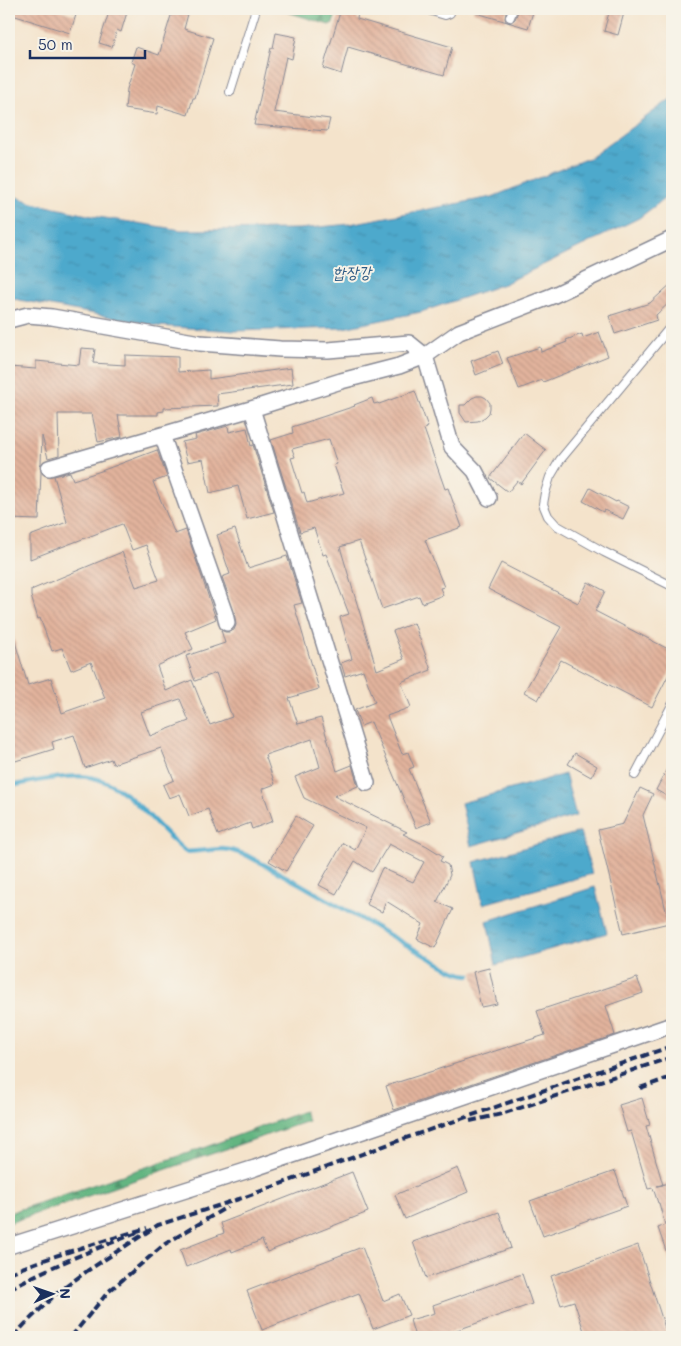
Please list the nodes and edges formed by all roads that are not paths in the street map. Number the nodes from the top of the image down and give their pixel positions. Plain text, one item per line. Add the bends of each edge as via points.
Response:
1 (256, 9) edge
2 (425, 9) edge
3 (452, 9) edge
4 (513, 9) edge
5 (510, 17) dead end
6 (230, 92) dead end
7 (672, 239) edge
8 (9, 320) edge
9 (672, 325) edge
10 (425, 356) junction
11 (252, 409) junction
12 (162, 434) junction
13 (49, 468) dead end
14 (489, 498) dead end
15 (672, 586) edge
16 (227, 623) dead end
17 (672, 705) edge
18 (635, 775) dead end
19 (367, 783) dead end
20 (672, 1025) edge
21 (9, 1246) edge

1 - 6 lane
2 - 3 lane via 445,15
4 - 5 lane
7 - 10 street via 552,296 458,332
8 - 10 street via 28,315 52,317 200,343 280,349 328,350 409,343
9 - 15 lane via 560,460 550,477 544,504 556,525
10 - 11 street
10 - 14 street via 452,447 475,471
11 - 12 street
11 - 19 street
12 - 13 street
12 - 16 street
17 - 18 lane
20 - 21 street via 255,1168

